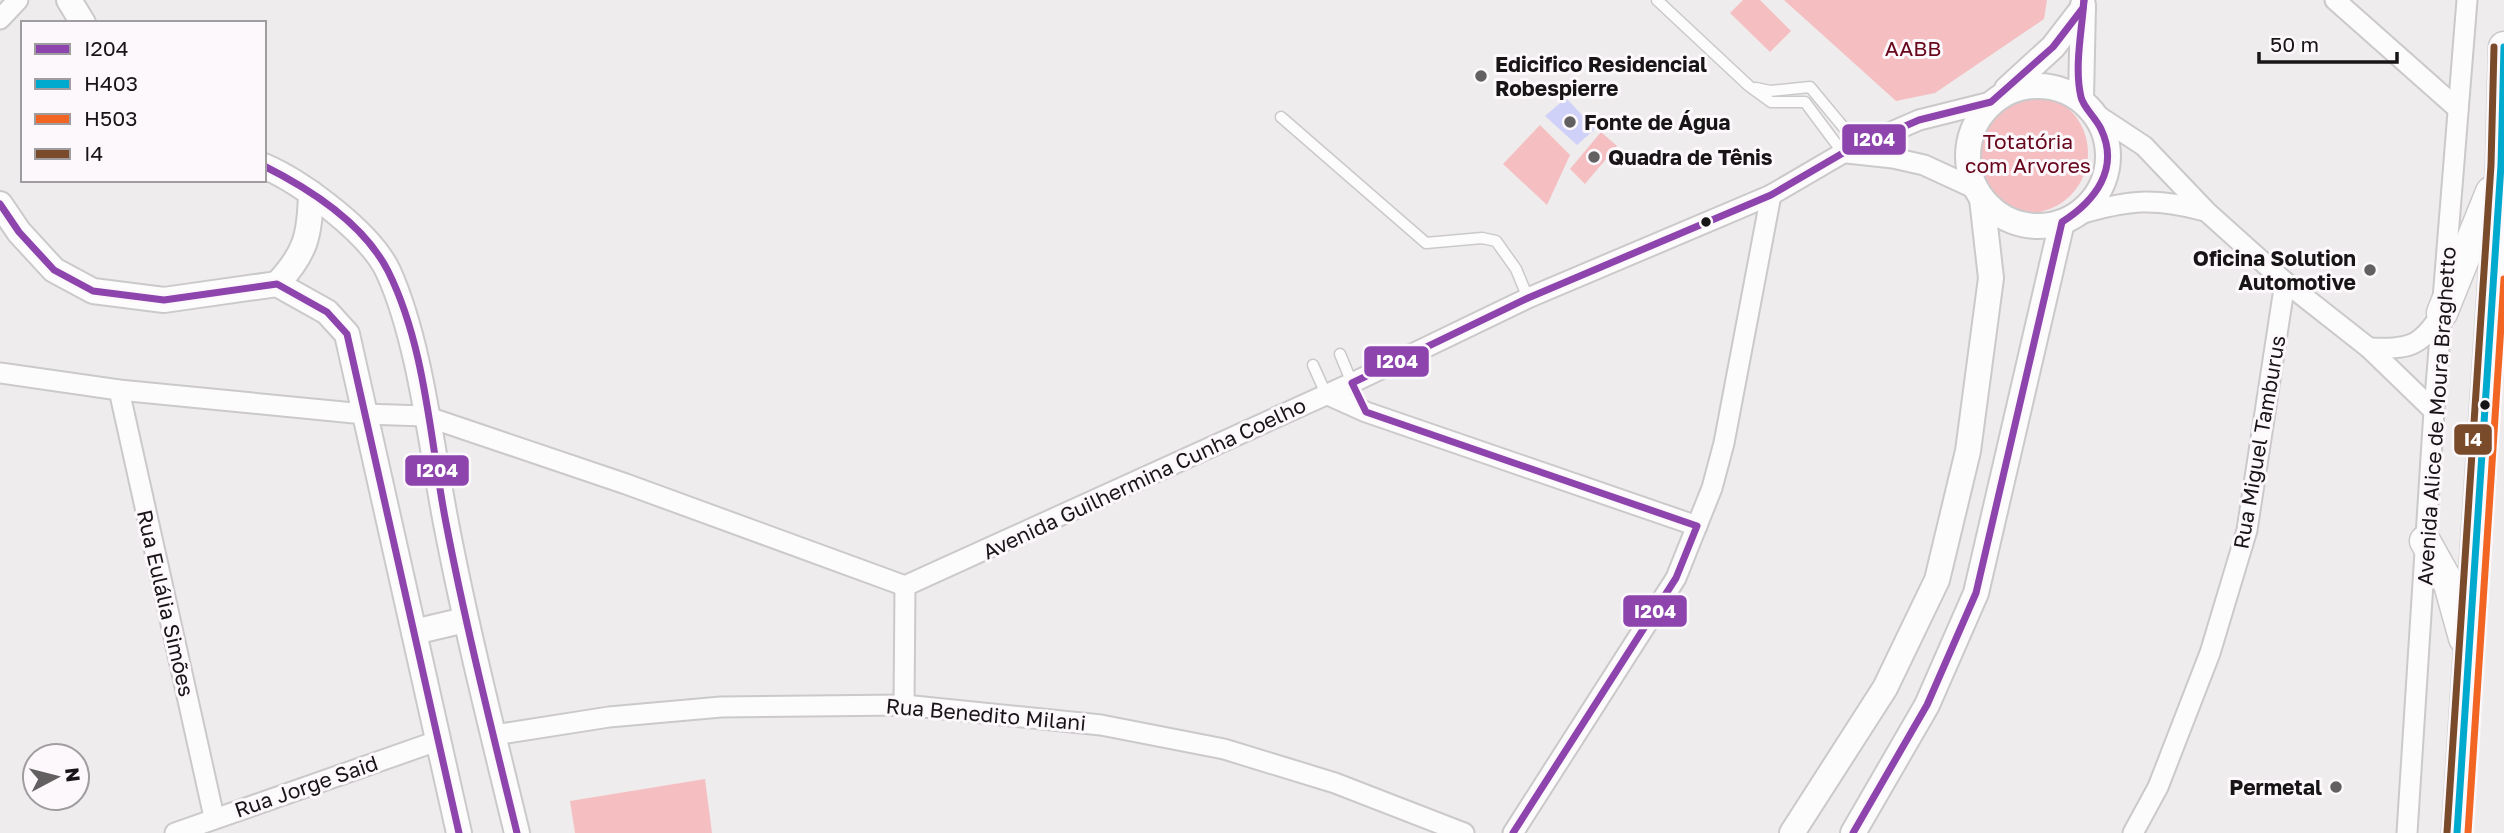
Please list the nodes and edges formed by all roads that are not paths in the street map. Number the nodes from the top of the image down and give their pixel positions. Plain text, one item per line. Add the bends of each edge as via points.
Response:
1 (19, 0) edge
2 (69, 0) edge
3 (1657, 0) edge
4 (2334, 0) edge
5 (2467, 0) edge
6 (2083, 4) edge
7 (0, 19) edge
8 (82, 21) edge
9 (2504, 47) edge
10 (1749, 86) junction
11 (1997, 98) junction
12 (2089, 107) junction
13 (2458, 109) junction
14 (1281, 117) dead end
15 (1851, 150) junction
16 (2501, 165) junction
17 (266, 167) edge
18 (311, 193) junction
19 (1979, 194) junction
20 (1771, 195) junction
21 (0, 204) edge
22 (2207, 212) junction
23 (2069, 219) junction
24 (2286, 282) junction
25 (277, 284) junction
26 (1528, 298) junction
27 (2442, 313) junction
28 (2369, 348) junction
29 (1340, 354) dead end
30 (1314, 365) dead end
31 (0, 373) edge
32 (1352, 383) junction
33 (118, 390) junction
34 (1326, 394) junction
35 (2434, 411) junction
36 (1366, 412) junction
37 (364, 414) junction
38 (425, 416) junction
39 (1697, 526) junction
40 (2425, 541) junction
41 (1937, 580) junction
42 (905, 586) junction
43 (1976, 593) junction
44 (465, 620) junction
45 (414, 632) junction
46 (2471, 660) junction
47 (904, 705) junction
48 (494, 735) junction
49 (437, 741) junction
50 (214, 817) junction
51 (175, 833) edge
52 (459, 833) edge
53 (517, 833) edge
54 (1464, 833) edge
55 (1513, 833) edge
56 (1792, 833) edge
57 (1853, 833) edge
58 (2133, 833) edge
59 (2407, 833) edge
60 (2457, 833) edge

1 - 7 street
2 - 8 street
3 - 10 lane
4 - 13 street
5 - 13 street, Avenida Alice de Moura Braghetto
6 - 11 street via 2053,47
6 - 12 street
9 - 16 main road
10 - 15 lane via 1772,102 1805,102
10 - 15 lane via 1770,91 1810,87
11 - 12 street via 2022,86 2043,85 2063,89
11 - 15 street, Avenida Guilhermina Cunha Coelho via 1919,120
11 - 19 street via 1977,120 1969,143 1968,166
12 - 22 street via 2144,146
12 - 23 street via 2106,136 2105,181 2093,200
13 - 27 street, Avenida Alice de Moura Braghetto
14 - 26 lane via 1426,243 1482,238 1496,242 1516,269
15 - 19 street via 1924,165
15 - 20 street, Avenida Guilhermina Cunha Coelho
16 - 27 main road
16 - 46 main road
17 - 18 street
18 - 25 street via 308,238 299,260
18 - 38 street via 352,225 387,269 408,328
19 - 23 street via 2002,216 2027,226
19 - 41 street via 1991,278 1968,451
20 - 26 street, Avenida Guilhermina Cunha Coelho
20 - 39 street via 1724,443
21 - 25 street via 54,270 93,291 164,300
22 - 23 street via 2169,201 2145,200 2118,202
22 - 24 street
23 - 43 street
24 - 28 street
24 - 58 street, Rua Miguel Tamburus via 2247,530 2210,653 2158,787
25 - 37 street via 327,312 347,334
26 - 32 street, Avenida Guilhermina Cunha Coelho
27 - 28 street via 2427,337 2413,344
27 - 35 street, Avenida Alice de Moura Braghetto
28 - 35 street
29 - 32 lane
30 - 34 lane
31 - 33 street
32 - 34 street, Avenida Guilhermina Cunha Coelho
32 - 36 street
33 - 37 street
33 - 50 street, Rua Eulália Simões
34 - 36 street
34 - 42 street, Avenida Guilhermina Cunha Coelho
35 - 40 street, Avenida Alice de Moura Braghetto
36 - 39 street
37 - 38 street
37 - 45 street
38 - 42 street
38 - 44 street
39 - 55 street via 1676,578
40 - 46 main road via 2449,584
40 - 59 street, Avenida Alice de Moura Braghetto
41 - 43 street
41 - 56 street via 1885,688
42 - 47 street
43 - 57 street via 1927,705
44 - 45 street
44 - 48 street
45 - 49 street
46 - 60 main road
47 - 48 street, Rua Benedito Milani via 721,707 609,717
47 - 54 street, Rua Benedito Milani via 1101,725 1224,749 1335,783
48 - 53 street
49 - 50 street, Rua Jorge Said
49 - 52 street
50 - 51 street, Rua Jorge Said

